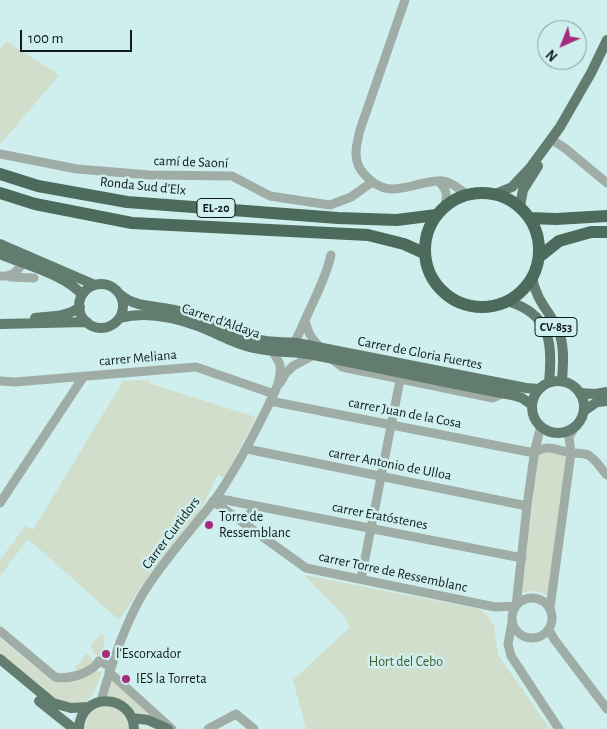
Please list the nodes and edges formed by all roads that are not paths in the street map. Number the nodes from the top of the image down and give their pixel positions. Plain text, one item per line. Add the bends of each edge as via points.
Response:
1 (405, 0) edge
2 (607, 40) edge
3 (553, 140) junction
4 (0, 154) edge
5 (0, 174) edge
6 (438, 181) junction
7 (372, 182) junction
8 (607, 183) edge
9 (0, 193) edge
10 (466, 194) junction
11 (495, 194) junction
12 (445, 205) junction
13 (520, 206) junction
14 (436, 215) junction
15 (607, 216) edge
16 (530, 218) junction
17 (607, 232) edge
18 (0, 244) edge
19 (424, 253) junction
20 (0, 254) edge
21 (332, 255) dead end
22 (539, 257) junction
23 (19, 268) junction
24 (4, 277) edge
25 (34, 278) dead end
26 (532, 278) junction
27 (95, 284) junction
28 (121, 295) junction
29 (82, 296) junction
30 (508, 301) junction
31 (80, 308) junction
32 (0, 318) edge
33 (120, 318) junction
34 (305, 320) junction
35 (87, 322) junction
36 (0, 324) edge
37 (295, 343) junction
38 (317, 351) junction
39 (272, 352) junction
40 (333, 360) junction
41 (84, 376) junction
42 (400, 380) junction
43 (0, 381) edge
44 (562, 381) junction
45 (549, 382) junction
46 (539, 389) junction
47 (580, 392) junction
48 (607, 392) edge
49 (274, 394) junction
50 (502, 394) junction
51 (607, 401) edge
52 (532, 405) junction
53 (584, 411) junction
54 (391, 424) junction
55 (541, 426) junction
56 (574, 427) junction
57 (247, 449) junction
58 (534, 453) junction
59 (571, 453) junction
60 (607, 475) edge
61 (381, 476) junction
62 (225, 484) junction
63 (214, 499) junction
64 (234, 501) junction
65 (0, 503) edge
66 (255, 506) junction
67 (527, 506) junction
68 (248, 526) junction
69 (371, 528) junction
70 (522, 558) junction
71 (361, 579) junction
72 (516, 606) junction
73 (550, 608) junction
74 (512, 622) junction
75 (549, 630) junction
76 (0, 631) edge
77 (0, 660) edge
78 (0, 668) edge
79 (110, 669) junction
80 (101, 701) junction
81 (89, 707) junction
82 (607, 709) edge
83 (132, 718) junction
84 (74, 729) edge
85 (79, 729) edge
86 (134, 729) edge
87 (168, 729) edge
88 (172, 729) edge
89 (208, 729) edge
90 (254, 729) edge
91 (559, 729) edge

1 - 7 street via 355,148 362,172
2 - 3 main road
3 - 8 street
3 - 11 main road via 512,187
3 - 13 main road via 523,190
4 - 7 street, camí de Saoní via 77,169 150,175 232,176 270,196 330,205 351,197
5 - 14 highway, Ronda Sud d'Elx / EL-20 via 38,186 127,202 368,219 397,220
6 - 7 street via 395,190
6 - 10 street via 451,183
6 - 12 street via 446,189
9 - 19 highway, EL-20 via 35,204 132,223 368,235
10 - 11 highway
10 - 12 highway
11 - 13 highway
12 - 14 highway
13 - 16 highway
14 - 19 highway via 426,233
15 - 16 highway
16 - 22 highway via 536,230
17 - 22 highway via 591,232 559,240
18 - 27 main road
19 - 30 highway via 428,271 438,287 453,300 480,307
20 - 23 main road
21 - 34 street
22 - 26 highway
23 - 24 street
23 - 29 main road via 59,278
24 - 25 street
26 - 30 highway
26 - 44 main road, CV-853 via 534,292 558,331 563,355
27 - 28 main road via 107,284
27 - 29 main road
28 - 33 main road via 124,307
28 - 37 main road, Carrer d'Aldaya via 141,305 200,317 246,337
29 - 31 main road
30 - 45 main road via 534,315 547,332 551,349
31 - 32 main road via 66,315
31 - 35 main road
33 - 35 main road via 104,328
33 - 39 main road, Carrer d'Aldaya via 144,314 176,319 230,341
34 - 37 street
34 - 38 street
35 - 36 main road
37 - 38 main road, Carrer de Gloria Fuertes
38 - 39 main road, Carrer d'Aldaya
38 - 40 main road, Carrer de Gloria Fuertes
38 - 46 main road, Carrer de Gloria Fuertes
38 - 49 street, Carrer Curtidors via 286,373
39 - 49 street, Carrer Curtidors via 280,364
40 - 42 street, Carrer de Gloria Fuertes via 342,367
40 - 50 main road, Carrer de Gloria Fuertes
41 - 43 street, carrer Meliana
41 - 49 street, carrer Meliana via 196,367
41 - 65 street
42 - 50 street, Carrer de Gloria Fuertes via 494,398
42 - 54 street
44 - 45 main road
44 - 47 main road
45 - 46 main road
46 - 52 main road
47 - 48 main road
47 - 53 main road
49 - 54 street, carrer Juan de la Cosa
49 - 57 street, Carrer Curtidors
50 - 52 main road, Carrer de Gloria Fuertes via 522,398
51 - 53 main road via 597,402
52 - 55 main road
53 - 56 main road
54 - 58 street, carrer Juan de la Cosa
54 - 61 street
55 - 56 main road via 558,432
55 - 58 street
56 - 59 street via 570,437
57 - 61 street, carrer Antonio de Ulloa
57 - 62 street, Carrer Curtidors
58 - 59 street, carrer Juan de la Cosa via 542,448
58 - 67 street
59 - 60 street, carrer Juan de la Cosa via 589,456
59 - 73 street
61 - 67 street, carrer Antonio de Ulloa
61 - 69 street
62 - 63 street, Carrer Curtidors
62 - 64 street
63 - 64 street, carrer Eratóstenes
63 - 68 street, carrer Torre de Ressemblanc
63 - 79 street, Carrer Curtidors via 143,594
64 - 66 street, carrer Eratóstenes
66 - 68 street via 249,515
66 - 69 street, carrer Eratóstenes
67 - 70 street
68 - 71 street, carrer Torre de Ressemblanc via 306,568
69 - 70 street, carrer Eratóstenes
69 - 71 street
70 - 72 street
71 - 72 street, carrer Torre de Ressemblanc via 495,606
72 - 73 street via 525,599 533,598
72 - 74 street
73 - 75 street via 552,620
74 - 75 street via 515,630 531,639
74 - 91 street via 508,644 511,656
75 - 82 street
76 - 79 street via 55,677 91,669 99,661
77 - 81 main road via 53,703 71,708
78 - 84 main road
79 - 80 street, Carrer Curtidors
79 - 88 street
80 - 81 main road
80 - 83 main road via 118,704
81 - 85 main road via 83,713
83 - 86 main road
83 - 87 main road via 148,720
89 - 90 street via 236,714

